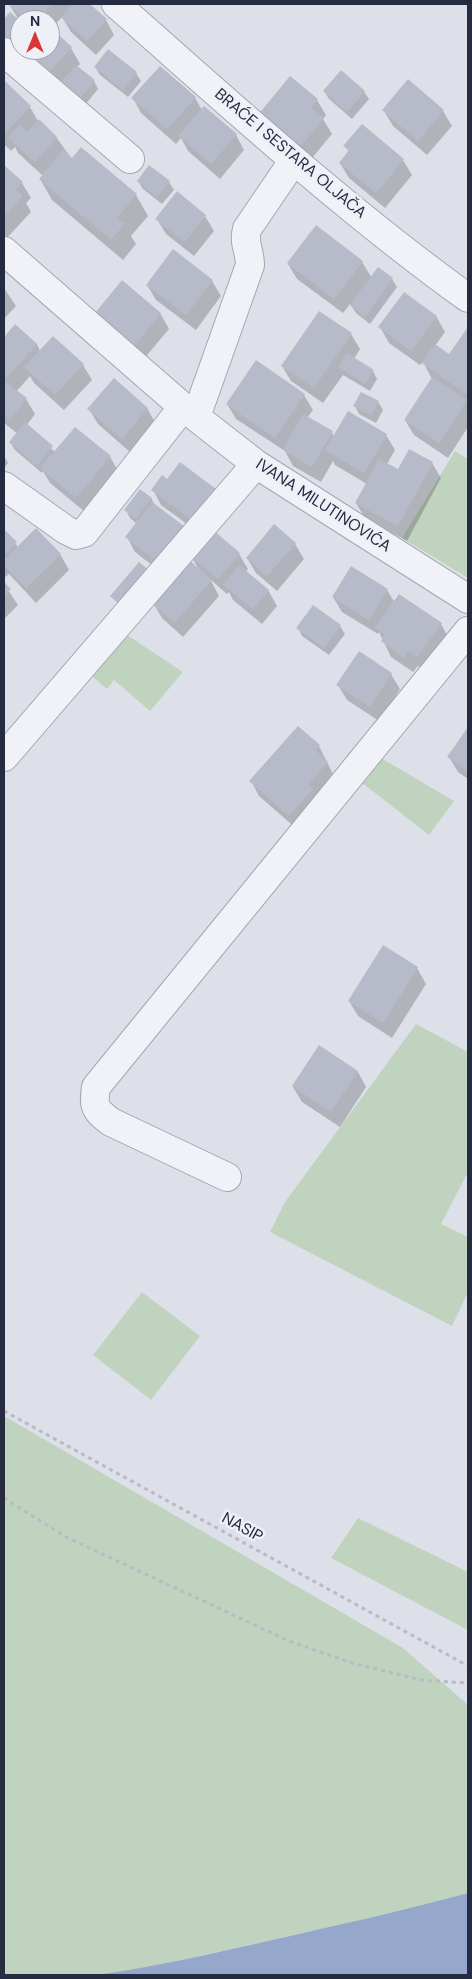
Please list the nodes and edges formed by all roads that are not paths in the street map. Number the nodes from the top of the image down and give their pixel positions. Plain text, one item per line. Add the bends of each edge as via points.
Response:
1 (116, 4) edge
2 (4, 52) edge
3 (130, 159) dead end
4 (294, 160) junction
5 (4, 251) edge
6 (468, 298) edge
7 (189, 412) junction
8 (256, 464) junction
9 (4, 486) edge
10 (468, 599) edge
11 (468, 631) edge
12 (4, 757) edge
13 (227, 1177) dead end

1 - 4 street, BRAĆE I SESTARA OLJAČA
2 - 3 street
4 - 6 street, BRAĆE I SESTARA OLJAČA
4 - 7 street via 247,229 244,238 250,265
5 - 7 street, IVANA MILUTINOVIĆA
7 - 8 street, IVANA MILUTINOVIĆA
7 - 9 street via 84,532 76,534 66,530
8 - 10 street, IVANA MILUTINOVIĆA
8 - 12 street
11 - 13 street via 96,1087 97,1112 111,1122

